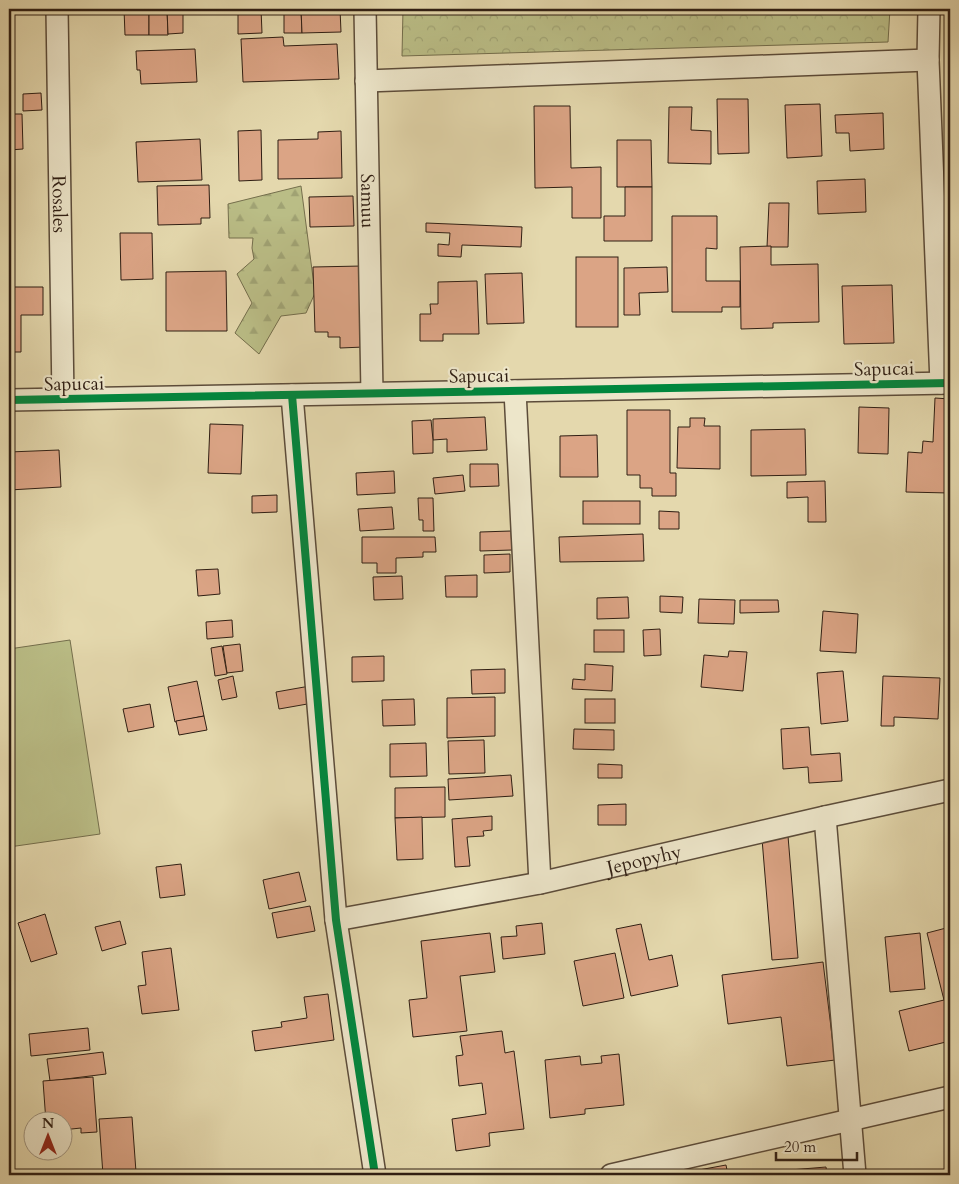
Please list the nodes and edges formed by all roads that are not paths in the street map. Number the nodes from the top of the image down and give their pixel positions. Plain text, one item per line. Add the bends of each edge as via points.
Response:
1 (57, 9) edge
2 (365, 9) edge
3 (929, 9) edge
4 (928, 60) junction
5 (366, 81) junction
6 (946, 383) edge
7 (515, 391) junction
8 (372, 393) junction
9 (292, 395) junction
10 (63, 399) junction
11 (9, 400) edge
12 (950, 790) edge
13 (825, 816) junction
14 (540, 883) junction
15 (336, 920) junction
16 (950, 1097) edge
17 (851, 1120) junction
18 (375, 1175) edge
19 (612, 1175) edge
20 (855, 1175) edge

1 - 10 street, Rosales
2 - 5 street, Samuu
3 - 4 street
4 - 5 street
4 - 6 street
5 - 8 street, Samuu
6 - 7 street, Sapucai
7 - 8 street, Sapucai
7 - 14 street
8 - 9 street, Sapucai
9 - 10 street, Sapucai
9 - 15 street
10 - 11 street, Sapucai
12 - 13 street, Jepopyhy
13 - 14 street, Jepopyhy
13 - 17 street
14 - 15 street, Jepopyhy
15 - 18 street
16 - 17 street
17 - 19 street
17 - 20 street

